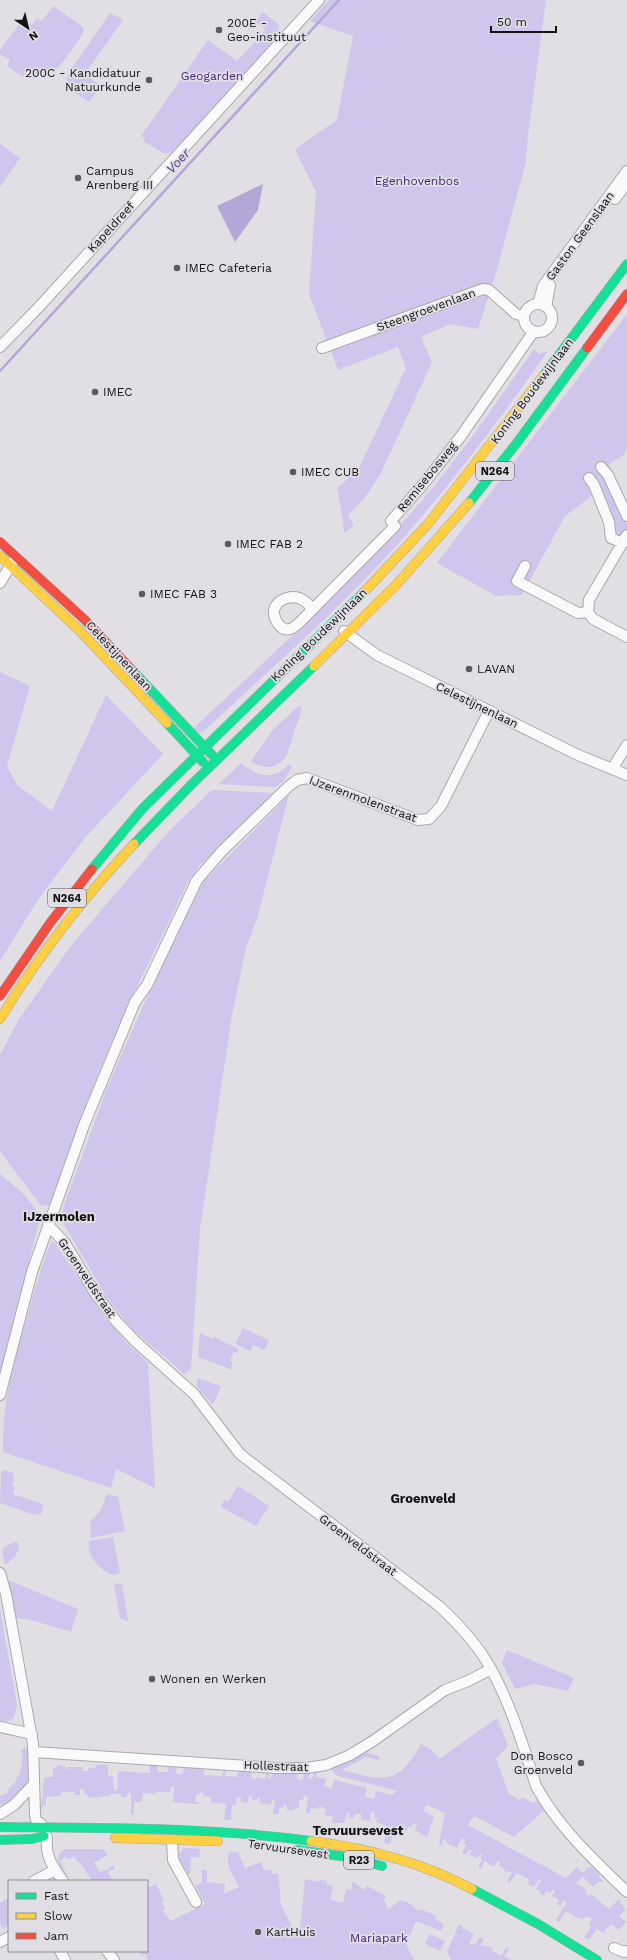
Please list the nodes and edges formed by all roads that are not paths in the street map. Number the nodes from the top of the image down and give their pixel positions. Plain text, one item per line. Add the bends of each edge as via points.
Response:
1 (319, 0) edge
2 (627, 171) edge
3 (627, 183) edge
4 (627, 264) edge
5 (627, 294) edge
6 (542, 305) junction
7 (524, 316) junction
8 (534, 331) junction
9 (0, 347) edge
10 (322, 348) dead end
11 (601, 467) dead end
12 (589, 478) dead end
13 (627, 516) edge
14 (625, 539) edge
15 (0, 542) edge
16 (0, 556) edge
17 (16, 556) junction
18 (10, 565) junction
19 (525, 566) dead end
20 (0, 583) edge
21 (312, 609) dead end
22 (588, 612) junction
23 (334, 622) junction
24 (347, 634) junction
25 (627, 637) edge
26 (489, 711) junction
27 (627, 745) edge
28 (204, 747) junction
29 (196, 755) junction
30 (216, 760) junction
31 (209, 768) junction
32 (612, 769) junction
33 (627, 775) edge
34 (0, 996) edge
35 (0, 1019) edge
36 (48, 1225) junction
37 (0, 1395) edge
38 (0, 1573) edge
39 (491, 1669) junction
40 (0, 1727) edge
41 (32, 1734) junction
42 (34, 1752) junction
43 (34, 1784) junction
44 (0, 1814) edge
45 (0, 1821) edge
46 (41, 1824) junction
47 (0, 1827) edge
48 (76, 1828) junction
49 (0, 1834) edge
50 (49, 1837) junction
51 (108, 1838) dead end
52 (0, 1840) edge
53 (172, 1840) junction
54 (262, 1845) dead end
55 (291, 1849) dead end
56 (392, 1869) dead end
57 (55, 1870) junction
58 (36, 1880) edge
59 (61, 1880) edge
60 (627, 1892) edge
61 (465, 1896) dead end
62 (196, 1902) dead end
63 (496, 1913) dead end
64 (614, 1948) dead end
65 (627, 1951) edge
66 (597, 1960) edge

1 - 9 street, Kapeldreef
2 - 6 street, Gaston Geenslaan via 543,286
3 - 6 street, Gaston Geenslaan via 550,285
4 - 23 main road, Koning Boudewijnlaan / N264 via 461,484 410,544
5 - 24 main road, Koning Boudewijnlaan / N264 via 479,491 432,546
6 - 7 street via 530,306
6 - 8 street, Gaston Geenslaan via 551,314 550,324 544,330
7 - 8 street via 526,324
7 - 10 street, Steengroevenlaan via 516,314 489,290 484,289
8 - 21 street, Remisebosweg via 461,436 391,521 395,526
11 - 13 street via 608,475
12 - 14 street via 609,522 611,538
14 - 22 street via 589,600
15 - 17 main road, Celestijnenlaan
16 - 18 main road, Celestijnenlaan
17 - 18 street
17 - 28 main road, Celestijnenlaan via 85,620
18 - 20 street
18 - 29 main road, Celestijnenlaan via 80,630
19 - 22 street via 514,579 578,613
22 - 25 street via 593,619
23 - 24 street, Celestijnenlaan
23 - 28 main road, Koning Boudewijnlaan / N264
24 - 26 street, Celestijnenlaan via 377,655
24 - 30 main road, Koning Boudewijnlaan / N264
26 - 32 street, Celestijnenlaan
26 - 36 street, IJzerenmolenstraat via 441,806 429,819 418,820 307,778 301,778 222,851 197,880 147,984 134,1004 84,1125
27 - 32 street
28 - 29 main road, Koning Boudewijnlaan / N264
28 - 30 main road, Celestijnenlaan
29 - 31 main road, Celestijnenlaan
29 - 34 main road, Koning Boudewijnlaan / N264 via 113,841 43,931
30 - 31 main road, Koning Boudewijnlaan / N264
31 - 35 main road, Koning Boudewijnlaan / N264 via 124,854 73,913 26,977
32 - 33 street, Celestijnenlaan
36 - 37 street via 18,1321
36 - 39 street, Groenveldstraat via 65,1243 95,1293 116,1321 194,1394 240,1454 439,1606 475,1644
38 - 41 street
39 - 42 street, Hollestraat via 445,1690 350,1755 326,1765 278,1768
39 - 60 street, Groenveldstraat via 542,1797 568,1834
40 - 41 street
41 - 42 street
42 - 43 street
43 - 44 street via 14,1805
43 - 46 street via 35,1815
45 - 46 main road, Tervuursevest / R23
46 - 48 main road, Tervuursevest / R23 via 69,1824
47 - 48 main road, Tervuursevest / R23
48 - 66 main road, Tervuursevest / R23 via 187,1829 276,1836 350,1846 418,1866 468,1886
49 - 50 main road
50 - 52 main road
50 - 57 street via 48,1858
51 - 53 main road, Tervuursevest
53 - 54 main road, Tervuursevest
53 - 62 street via 173,1860
55 - 56 main road, Tervuursevest / R23 via 348,1857
57 - 58 street
57 - 59 street
61 - 63 main road
64 - 65 street

